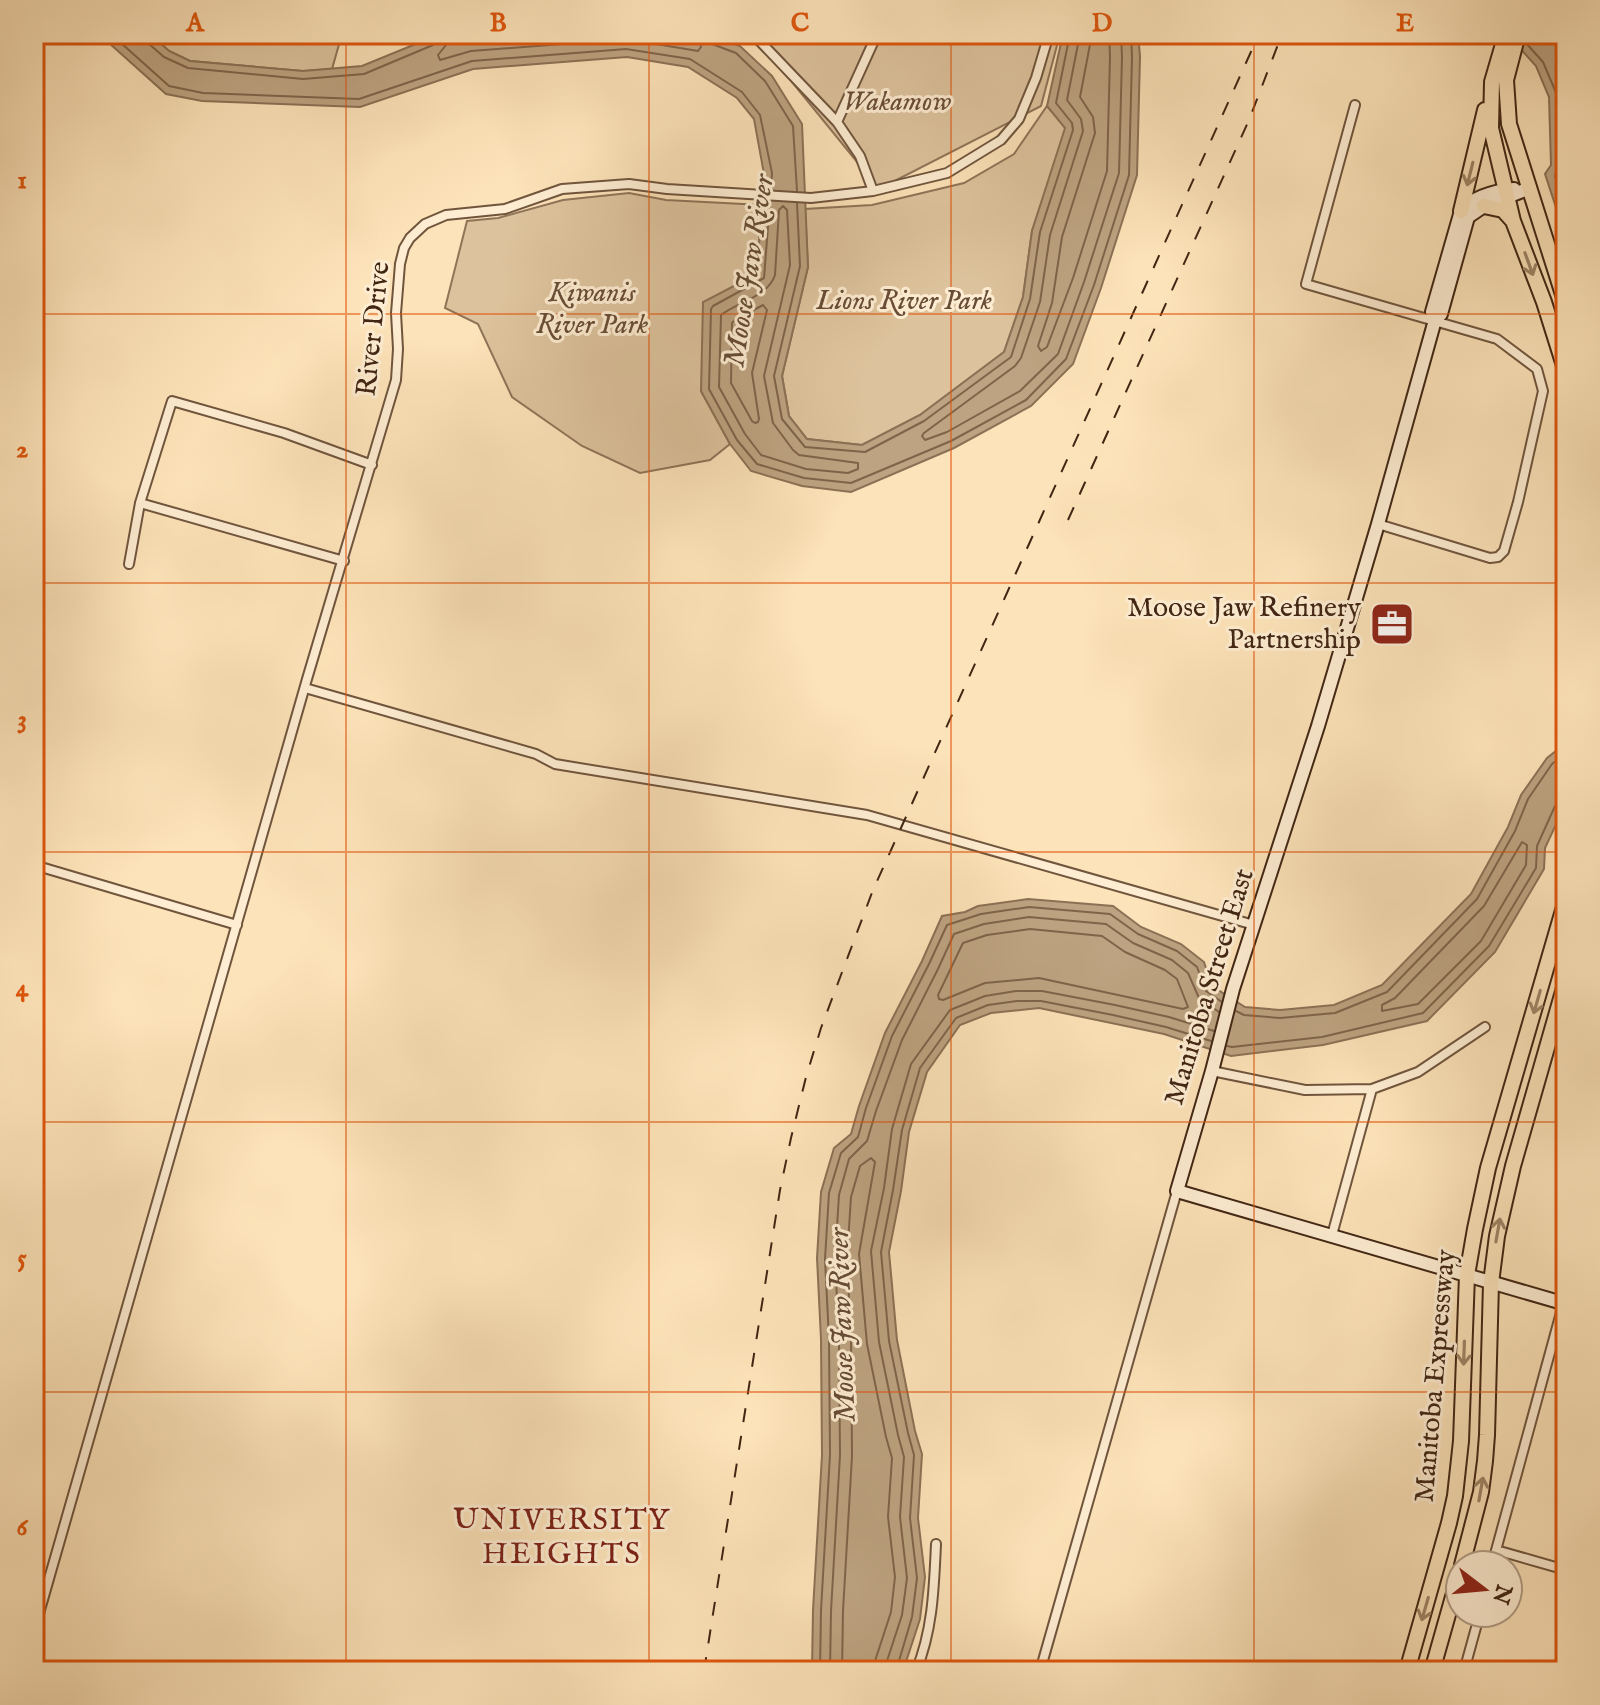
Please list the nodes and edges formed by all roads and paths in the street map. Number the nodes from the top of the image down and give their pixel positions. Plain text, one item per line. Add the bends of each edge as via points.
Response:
1 (753, 34) edge
2 (877, 34) edge
3 (1049, 34) edge
4 (1506, 34) edge
5 (1518, 34) edge
6 (1502, 66) junction
7 (1492, 82) junction
8 (1355, 105) dead end
9 (837, 122) junction
10 (1530, 188) junction
11 (873, 191) junction
12 (1506, 194) junction
13 (1484, 206) junction
14 (1461, 211) junction
15 (1513, 221) junction
16 (1566, 304) edge
17 (1433, 320) junction
18 (1566, 372) edge
19 (372, 465) junction
20 (140, 503) junction
21 (1378, 524) junction
22 (344, 561) junction
23 (129, 564) dead end
24 (306, 684) junction
25 (34, 865) edge
26 (1566, 900) edge
27 (237, 925) junction
28 (1254, 925) junction
29 (1566, 981) edge
30 (1485, 1027) dead end
31 (1213, 1065) junction
32 (1372, 1089) junction
33 (1177, 1191) junction
34 (1332, 1235) junction
35 (1467, 1275) junction
36 (1491, 1283) junction
37 (1565, 1300) edge
38 (936, 1544) dead end
39 (1466, 1549) edge
40 (1496, 1549) edge
41 (1524, 1558) edge
42 (1566, 1570) edge
43 (1444, 1629) edge
44 (1476, 1629) edge
45 (34, 1631) edge
46 (916, 1671) edge
47 (1040, 1671) edge
48 (1407, 1671) edge
49 (1432, 1671) edge
50 (1464, 1671) edge

1 - 9 street
2 - 9 street
3 - 11 street via 1019,119 1001,140 947,173
4 - 6 main road
5 - 6 main road
6 - 7 main road
6 - 10 main road via 1509,124
7 - 12 main road via 1491,128
7 -> 14 main road
8 - 17 street via 1306,284
9 - 11 street via 860,156
10 - 12 street
10 - 16 main road
11 - 19 street, River Drive via 805,198 629,184 562,189 505,209 446,215 425,224 410,238 400,264 396,380
12 - 13 street
12 - 14 street via 1475,200
12 - 15 main road
13 - 15 main road via 1503,210
13 - 17 street, Manitoba Street East via 1468,217 1441,314
14 - 17 street, Manitoba Street East
15 -> 18 main road
17 - 21 street, Manitoba Street East
17 - 21 street via 1497,339 1537,369 1543,391 1518,502 1498,557
19 - 20 street via 172,401
19 - 22 street, River Drive
20 - 22 street
20 - 23 street
21 - 28 street, Manitoba Street East
22 - 24 street, River Drive
24 - 27 street, River Drive
24 - 28 street via 555,764 867,815
25 - 27 street
26 -> 35 main road, Manitoba Expressway via 1488,1168
27 - 45 street, River Drive
28 - 31 street, Manitoba Street East
36 -> 29 main road, Manitoba Expressway via 1503,1203
30 - 32 street via 1418,1072
31 - 32 street via 1305,1090
31 - 33 street, Manitoba Street East
32 - 34 street
33 - 34 street
33 - 47 street, Manitoba Street East
34 - 35 street
35 - 36 street
35 -> 48 main road, Manitoba Expressway via 1455,1496
36 - 37 street
39 -> 36 main road, Manitoba Expressway via 1485,1461
37 - 40 street
38 - 46 street via 934,1599
41 - 42 street
43 - 49 main road
44 - 50 street

